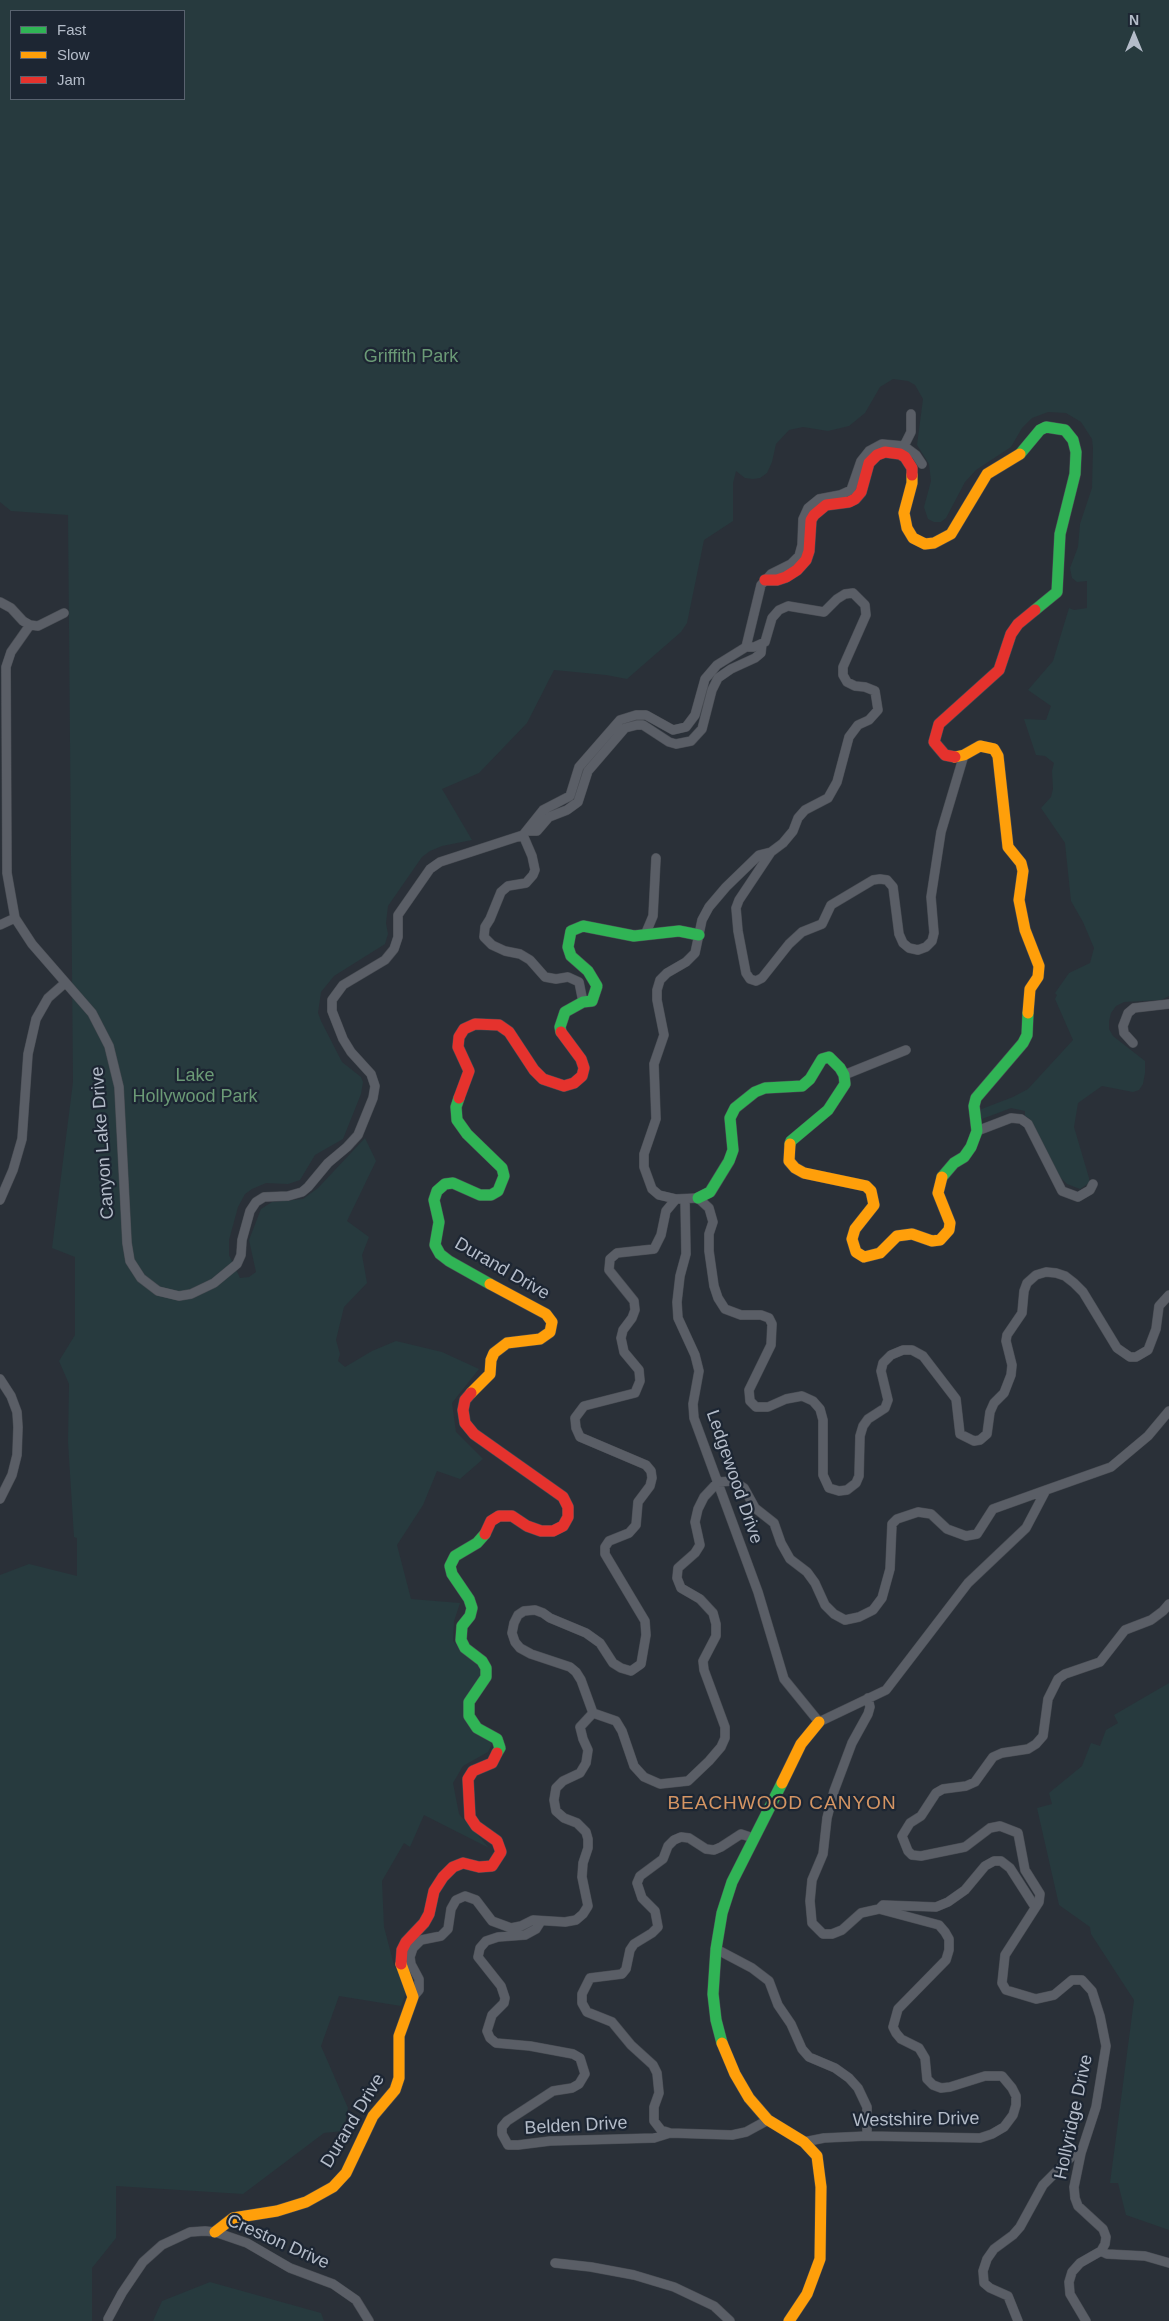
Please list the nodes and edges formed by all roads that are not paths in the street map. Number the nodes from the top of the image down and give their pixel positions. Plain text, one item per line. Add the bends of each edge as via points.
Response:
1 (911, 414) dead end
2 (904, 446) junction
3 (922, 464) dead end
4 (765, 580) junction
5 (0, 602) edge
6 (64, 613) dead end
7 (30, 625) junction
8 (762, 644) junction
9 (746, 647) junction
10 (736, 654) junction
11 (740, 665) junction
12 (964, 755) junction
13 (3, 795) edge
14 (525, 833) junction
15 (771, 852) junction
16 (656, 858) dead end
17 (15, 918) junction
18 (0, 925) edge
19 (645, 935) junction
20 (699, 935) junction
21 (65, 984) junction
22 (583, 1002) junction
23 (1169, 1004) edge
24 (1133, 1043) dead end
25 (906, 1050) dead end
26 (844, 1075) junction
27 (977, 1131) junction
28 (1094, 1184) dead end
29 (698, 1198) junction
30 (680, 1199) junction
31 (0, 1200) edge
32 (1169, 1295) edge
33 (0, 1379) edge
34 (1169, 1411) edge
35 (718, 1482) junction
36 (1046, 1490) junction
37 (0, 1499) edge
38 (1169, 1604) edge
39 (868, 1698) junction
40 (593, 1713) junction
41 (819, 1722) junction
42 (754, 1838) junction
43 (1035, 1907) junction
44 (879, 1909) junction
45 (541, 1921) junction
46 (716, 1949) junction
47 (413, 1997) junction
48 (768, 2120) junction
49 (670, 2133) junction
50 (867, 2136) junction
51 (804, 2142) junction
52 (1081, 2153) junction
53 (215, 2232) junction
54 (1101, 2251) junction
55 (1169, 2262) edge
56 (555, 2263) dead end
57 (108, 2319) dead end
58 (369, 2321) edge
59 (730, 2321) edge
60 (789, 2321) edge
61 (1018, 2321) edge
62 (1086, 2321) edge

1 - 2 street via 911,432
2 - 3 street
2 - 4 street via 889,443 875,447 862,461 851,490 819,499 808,508 803,519 799,556
4 - 9 street via 758,593
4 - 12 street via 782,579 806,560 814,515 826,505 855,499 861,492 869,464 877,455 886,452 905,457 912,468 912,483 904,513 906,528 913,538 925,544 934,543 951,534 987,474 1018,456 1040,430 1052,427 1065,430 1076,452 1074,485 1060,534 1057,592 1014,629 1003,664 994,676 939,724 934,742 938,749 945,755
5 - 7 street
6 - 7 street via 38,626
7 - 13 street, Canyon Lake Drive via 11,652 6,667
8 - 9 street
8 - 11 street via 761,653
8 - 15 street via 767,638 772,618 779,610 788,606 824,612 837,599 853,593 865,605 866,615 843,667 843,676 855,686 875,691 878,710 870,720 858,725 849,737 837,782 828,798 805,810 793,832
9 - 10 street
10 - 11 street
10 - 14 street via 717,665 704,679 695,715 686,728 673,730 646,715 627,716 614,725 579,767 570,796 543,810
11 - 14 street via 723,674 714,684 702,729 692,741 669,742 643,725 625,728 588,772 578,802 549,817 537,830
12 - 15 street via 941,832 931,897 934,933 926,947 918,950 903,943 893,887 880,878 832,905 822,924 802,932 762,978 750,979 746,973 736,908
12 - 27 street via 980,746 994,749 998,756 1008,847 1021,863 1019,900 1025,930 1038,966 1038,977 1030,989 1028,1000 1027,1035 976,1098
13 - 17 street, Canyon Lake Drive via 7,873
14 - 21 street, Canyon Lake Drive via 435,865 425,874 398,915 398,937 390,955 343,985 335,994 331,1006 334,1018 346,1045 371,1074 375,1086 358,1135 308,1187 295,1194 264,1197 256,1202 244,1230 240,1259 229,1272 203,1290 179,1296 158,1291 141,1278 130,1261 115,1065 97,1021
14 - 22 street via 535,870 526,883 508,886 501,892 485,926 484,936 504,951 530,960 545,977 568,977 578,982
15 - 20 street via 759,855 726,887 709,907
16 - 19 street via 653,916
17 - 18 street
17 - 21 street, Canyon Lake Drive
19 - 20 street via 679,931
19 - 22 street via 634,936 583,926 571,932 568,947 571,956 588,971 597,986 592,1002
20 - 30 street via 695,953 667,973 657,990 664,1035 654,1064 656,1119 644,1154 644,1167 652,1189 659,1195
21 - 31 street via 48,998 36,1019 28,1054 22,1139
22 - 47 street, Durand Drive via 566,1012 560,1027 561,1034 581,1059 584,1068 582,1076 569,1085 543,1079 509,1032 499,1025 475,1024 464,1029 459,1037 458,1047 469,1071 456,1107 457,1120 502,1168 504,1176 498,1191 491,1196 480,1195 453,1183 445,1184 437,1191 434,1200 440,1222 435,1245 449,1261 546,1314 552,1322 550,1332 540,1339 507,1343 494,1352 490,1374 465,1400 465,1422 474,1434 563,1497 568,1517 563,1526 553,1531 541,1531 512,1516 499,1516 491,1521 477,1543 451,1561 452,1574 472,1608 462,1626 461,1640 486,1668 486,1676 468,1709 478,1728 497,1738 500,1748 492,1763 473,1771 468,1779 470,1817 476,1826 498,1842 501,1852 492,1866 463,1863 453,1867 438,1884 429,1914 402,1950 401,1966
23 - 24 street via 1134,1008 1128,1013 1124,1033
25 - 26 street
26 - 27 street via 845,1084 828,1110 791,1142 788,1152 789,1161 804,1173 866,1186 871,1191 874,1205 855,1229 852,1239 856,1252 864,1256 880,1253 897,1236 912,1234 932,1241 944,1236 950,1223 938,1193 941,1178 972,1147
26 - 29 street via 829,1057 822,1059 802,1086 765,1088 741,1102 730,1118 733,1150 729,1162 710,1192
27 - 28 street via 1011,1118 1021,1119 1028,1124 1062,1191 1078,1197
29 - 30 street
29 - 32 street via 709,1208 713,1222 709,1251 718,1298 725,1309 733,1313 769,1318 774,1331 771,1345 749,1390 750,1401 756,1407 768,1408 802,1396 813,1401 823,1420 823,1475 829,1488 839,1491 847,1490 859,1476 862,1426 885,1408 888,1400 881,1371 883,1363 891,1355 912,1350 922,1356 956,1399 960,1434 974,1441 980,1440 987,1434 994,1403 1004,1393 1012,1375 1007,1335 1022,1314 1027,1283 1036,1275 1056,1273 1074,1283 1083,1292 1117,1348 1136,1357 1148,1350 1156,1329 1159,1306
30 - 35 street, Ledgewood Drive via 686,1254 680,1276 678,1318 699,1371 694,1418
30 - 40 street via 666,1211 654,1249 617,1253 610,1259 610,1270 634,1301 635,1310 621,1338 624,1352 639,1370 640,1381 635,1393 584,1406 575,1418 580,1437 651,1470 650,1486 638,1502 636,1526 629,1533 609,1541 605,1547 605,1554 645,1621 641,1664 631,1670 621,1668 613,1663 600,1643 586,1633 534,1610 518,1615 512,1633 520,1648 570,1666 581,1680
33 - 37 street via 17,1412 18,1428 14,1469
34 - 36 street via 1148,1436 1111,1467
35 - 36 street via 733,1481 744,1488 755,1508 774,1522 790,1559 807,1572 825,1605 844,1620 873,1610 882,1598 890,1569 892,1524 897,1519 918,1512 931,1514 956,1534 977,1534 993,1509
35 - 40 street via 698,1509 695,1522 700,1545 678,1568 677,1578 681,1588 700,1599 713,1613 716,1624 716,1636 703,1661 725,1728 721,1747 688,1781 660,1784 644,1777 634,1766 616,1721
35 - 41 street, Ledgewood Drive via 758,1592 784,1679
36 - 39 street via 1026,1528 968,1583 895,1681 886,1690
38 - 43 street via 1152,1620 1125,1630 1100,1662 1058,1679 1048,1699 1043,1736 1036,1744 1028,1749 997,1755 975,1782 936,1793 902,1836 908,1851 921,1856 965,1847 990,1828 1011,1829 1018,1834 1025,1870 1040,1894 1040,1902
39 - 41 street
39 - 44 street via 868,1714 852,1743 834,1791 823,1854 812,1880 810,1901 812,1923 823,1934 842,1930 861,1913
40 - 45 street via 580,1727 588,1750 586,1763 580,1773 556,1788 554,1800 556,1811 586,1832 588,1848 582,1877 588,1906 576,1920
41 - 42 street via 801,1744
42 - 46 street via 732,1882 722,1913
42 - 49 street via 741,1834 714,1850 706,1849 689,1838 674,1840 668,1846 664,1859 640,1876 636,1883 642,1898 655,1911 658,1927 634,1944 622,1974 590,1978 582,1994 586,2012 612,2022 653,2065 659,2093 654,2121 661,2130
43 - 44 street via 1010,1868 1001,1861 994,1861 984,1866 965,1890 948,1902 936,1907 882,1905
43 - 52 street, Hollyridge Drive via 1005,1955 1002,1983 1006,1990 1036,1999 1054,1995 1072,1980 1082,1980 1092,1992 1106,2046 1096,2107
44 - 50 street, Westshire Drive via 939,1925 949,1940 949,1950 942,1967 917,1988 894,2018 896,2033 923,2053 927,2079 941,2088 985,2076 1002,2076 1016,2096 1016,2105 1004,2127 980,2138
45 - 47 street via 533,1920 510,1928 500,1926 476,1900 465,1896 456,1900 448,1929 441,1936 421,1940 413,1948 411,1964 419,1979 419,1990
45 - 49 street, Belden Drive via 536,1929 525,1935 513,1938 498,1936 480,1948 478,1957 501,1986 505,1998 492,2015 487,2031 496,2043 573,2054 580,2058 585,2074 579,2084 553,2091 507,2121 502,2127 508,2145 654,2138
46 - 48 street via 713,1994 723,2047 749,2098
46 - 50 street via 769,1981 778,2005 809,2058 835,2068 858,2088 867,2107
47 - 53 street, Durand Drive via 398,2036 397,2084 373,2116 346,2173 333,2187 306,2202 277,2211 233,2218
48 - 49 street, Belden Drive via 746,2132 732,2135
48 - 51 street
50 - 51 street, Westshire Drive
51 - 60 street via 817,2156 820,2168 821,2248 807,2294
52 - 54 street, Hollyridge Drive via 1075,2198 1078,2206 1103,2229 1105,2244
52 - 61 street via 1074,2155 1043,2185 1020,2227 994,2249 985,2265 984,2283 1008,2296
53 - 57 street, Creston Drive via 190,2232 162,2245 143,2262
53 - 58 street, Creston Drive via 247,2243 290,2268 333,2284 356,2300
54 - 55 street
54 - 62 street via 1080,2263 1069,2282 1070,2294
56 - 59 street via 634,2275 674,2287 714,2306

